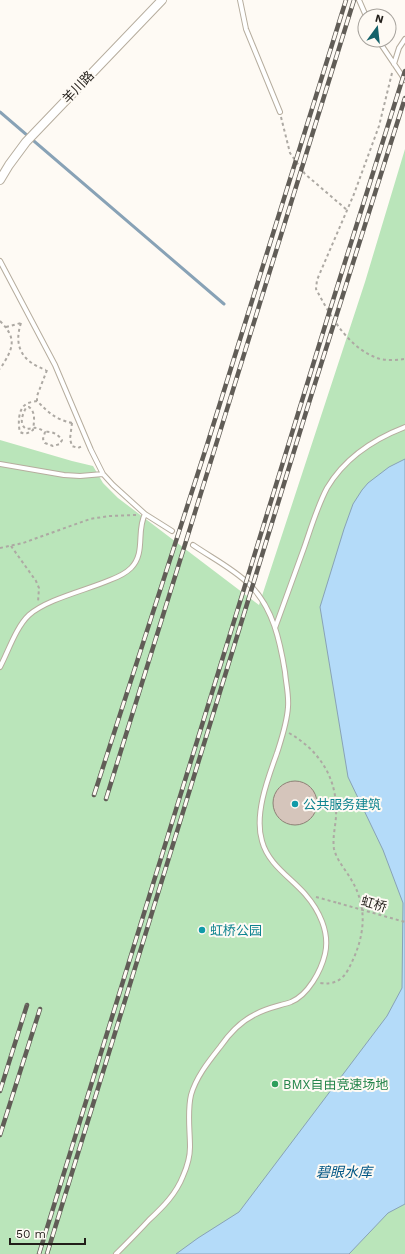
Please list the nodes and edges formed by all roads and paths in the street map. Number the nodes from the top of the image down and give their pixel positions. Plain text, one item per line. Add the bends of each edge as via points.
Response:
1 (162, 0) edge
2 (240, 0) edge
3 (405, 38) edge
4 (383, 48) edge
5 (394, 64) junction
6 (405, 80) edge
7 (280, 112) joint
8 (0, 180) edge
9 (347, 210) junction
10 (0, 261) edge
11 (0, 320) edge
12 (31, 321) junction
13 (21, 323) junction
14 (6, 327) junction
15 (405, 360) edge
16 (55, 365) junction
17 (0, 369) edge
18 (47, 370) junction
19 (37, 401) junction
20 (78, 421) junction
21 (72, 423) junction
22 (33, 427) junction
23 (405, 427) edge
24 (45, 432) junction
25 (88, 443) junction
26 (0, 464) edge
27 (103, 474) junction
28 (145, 514) junction
29 (172, 531) dead end
30 (11, 546) junction
31 (193, 546) dead end
32 (0, 548) edge
33 (36, 610) junction
34 (275, 628) junction
35 (0, 668) edge
36 (284, 730) junction
37 (305, 895) junction
38 (405, 922) edge
39 (312, 981) junction
40 (116, 1254) edge

1 - 8 street, 羊川路 via 26,142
2 - 7 lane via 246,29
3 - 5 lane
4 - 5 lane
5 - 6 lane
5 - 9 path via 379,126
7 - 9 path via 290,153 305,174
9 - 15 path via 317,280 316,289 343,332 356,346 377,358
10 - 12 lane
11 - 14 path
12 - 13 path
12 - 16 lane
13 - 14 path
13 - 18 path via 18,341 22,353 33,364
14 - 17 path via 12,342
16 - 18 path
16 - 20 lane
18 - 19 path
19 - 21 path via 57,418
19 - 22 path via 26,404 20,415 20,432 27,434
20 - 21 path
20 - 25 lane
21 - 25 path via 72,446 78,448
22 - 22 path via 33,411 29,407 23,414 22,423 23,428
22 - 24 path
23 - 34 lane via 365,447 328,487
24 - 24 path via 45,443 53,446 60,444 62,440 57,435
25 - 27 lane
26 - 27 lane via 64,475
27 - 28 lane
28 - 29 lane
28 - 30 path via 90,519
28 - 33 lane via 141,522 140,550 132,568 124,574 49,602
30 - 32 path
30 - 33 path via 36,581 39,595
31 - 34 lane via 240,576 259,595
33 - 35 lane via 22,624
34 - 36 lane via 282,652 288,692
36 - 37 lane via 264,794 260,831 266,852 285,876
36 - 39 path via 313,750 329,773 337,810 334,848 355,886 363,914 361,938 346,974 331,984
37 - 38 path, 虹桥, bridge
37 - 39 lane via 318,913 326,940 323,960
39 - 40 lane via 300,997 264,1010 240,1024 207,1063 191,1095 190,1148 183,1178 175,1193

